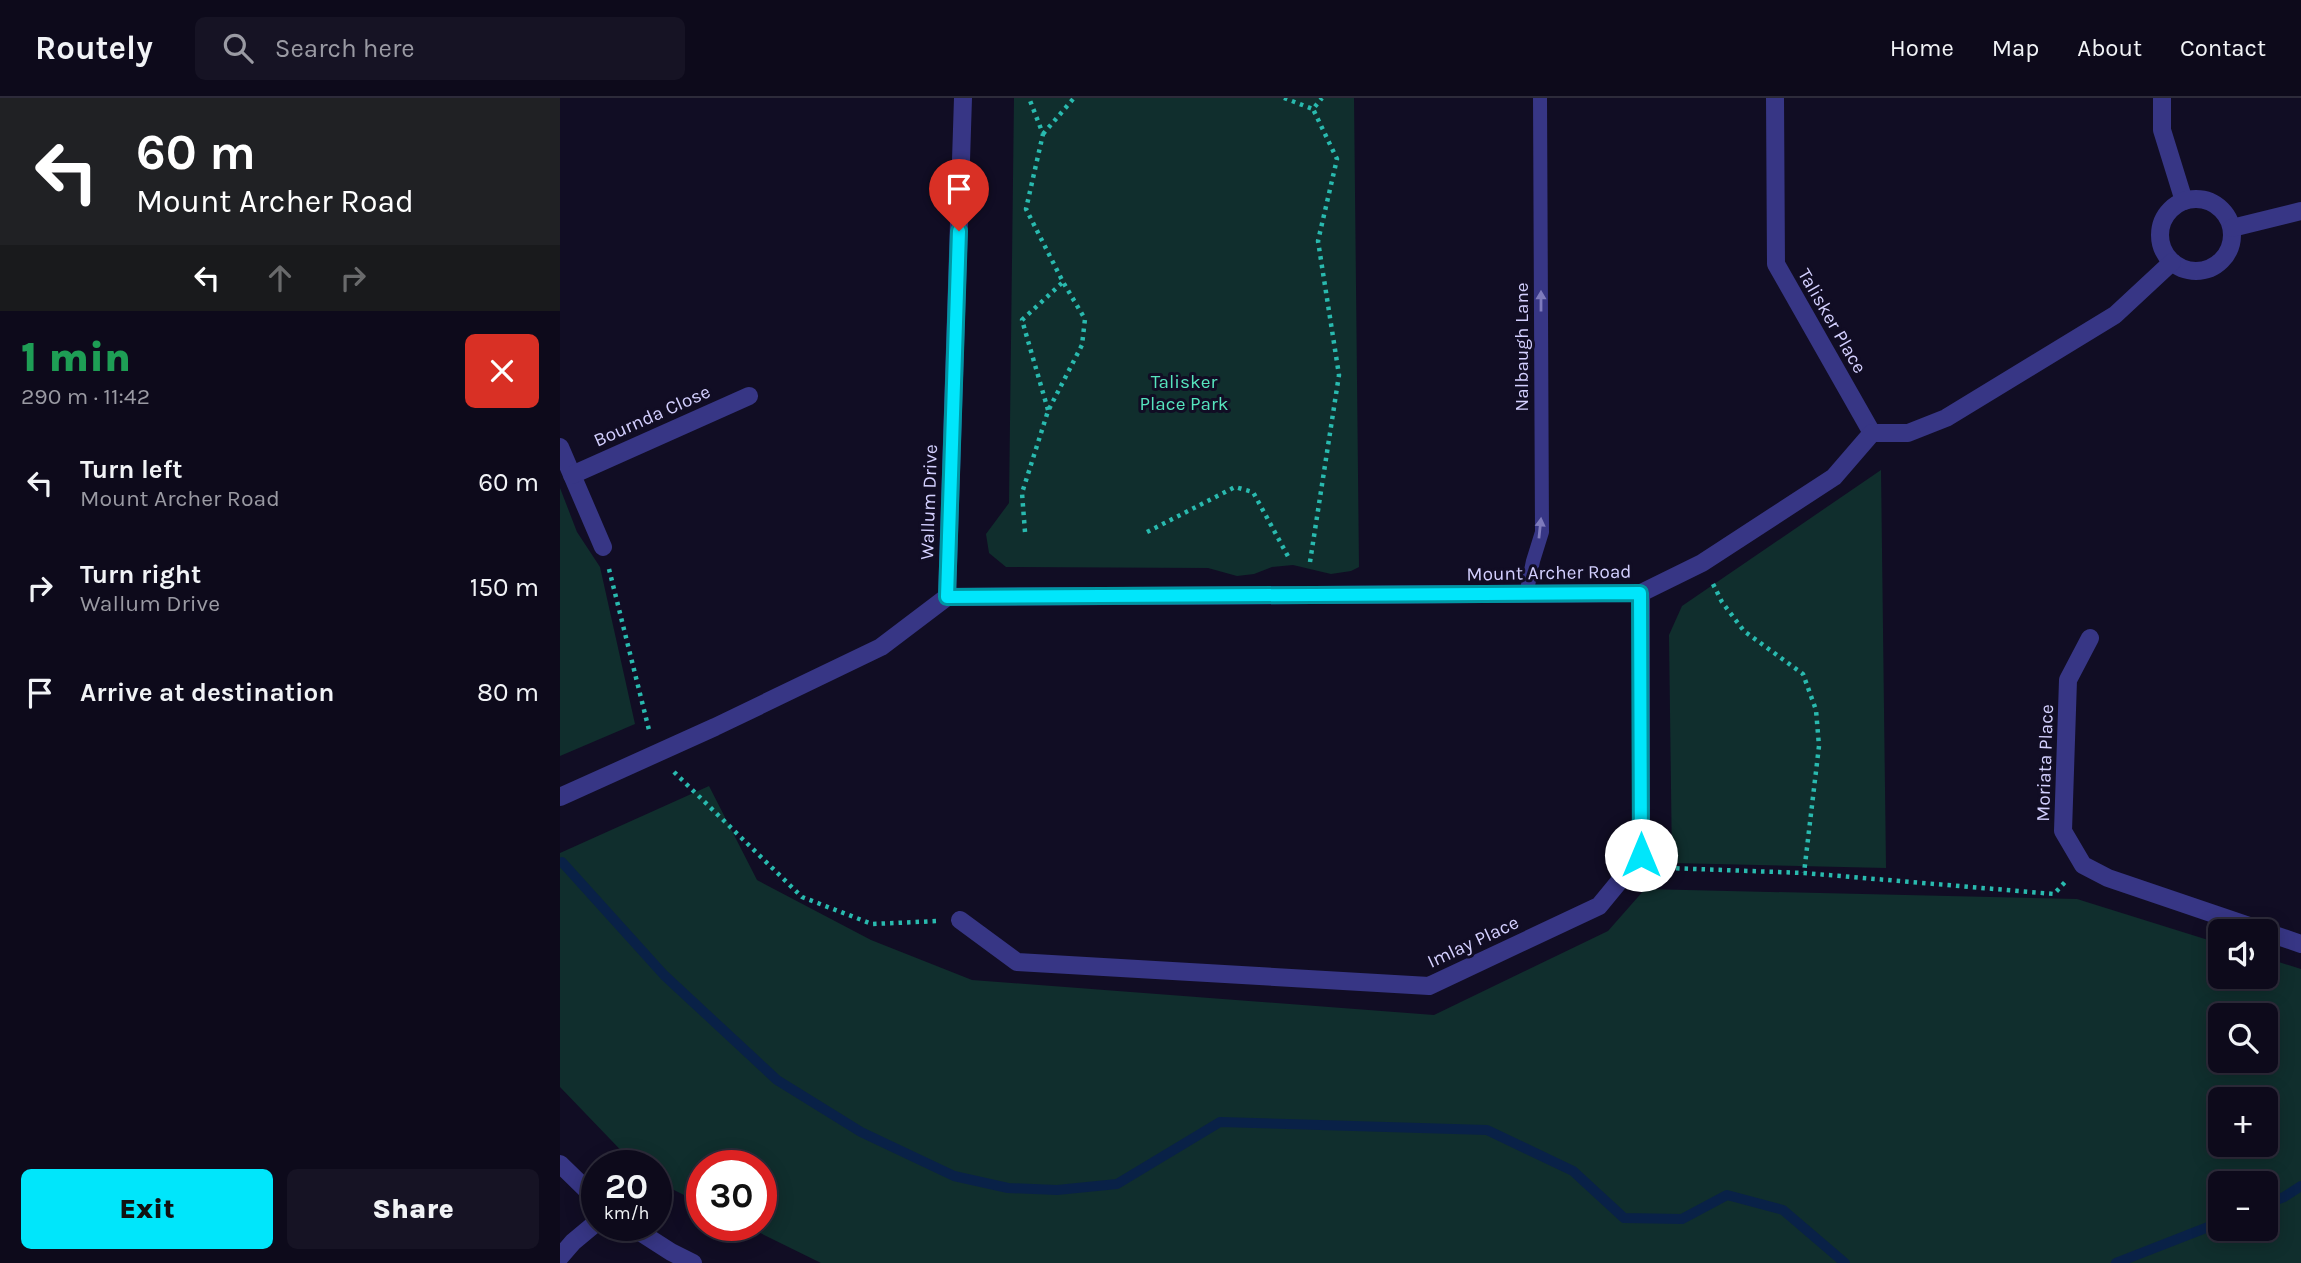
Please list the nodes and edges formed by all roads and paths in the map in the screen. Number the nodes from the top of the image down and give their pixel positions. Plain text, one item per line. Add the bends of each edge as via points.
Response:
1 (963, 98) edge
2 (1030, 98) edge
3 (1074, 98) edge
4 (1284, 98) edge
5 (1322, 98) edge
6 (1540, 98) edge
7 (1775, 98) edge
8 (2162, 98) edge
9 (1313, 108) junction
10 (1042, 134) junction
11 (2184, 201) junction
12 (2301, 211) edge
13 (2232, 228) junction
14 (2172, 262) junction
15 (1063, 282) junction
16 (749, 396) dead end
17 (1048, 411) junction
18 (1872, 433) junction
19 (560, 447) edge
20 (572, 475) junction
21 (1025, 532) dead end
22 (1147, 532) dead end
23 (603, 547) joint
24 (1290, 559) dead end
25 (1310, 562) dead end
26 (1702, 563) junction
27 (1640, 593) junction
28 (1526, 594) junction
29 (947, 597) junction
30 (2090, 638) dead end
31 (655, 753) junction
32 (560, 797) edge
33 (1641, 855) junction
34 (2083, 865) junction
35 (1804, 873) junction
36 (2229, 919) edge
37 (960, 920) joint
38 (2278, 936) edge
39 (2301, 944) edge
40 (560, 1164) edge
41 (581, 1184) edge
42 (581, 1235) edge
43 (654, 1241) edge
44 (560, 1257) edge
45 (693, 1263) edge

1 - 29 street, Wallum Drive
2 - 10 path
3 - 10 path
4 - 9 path
5 - 9 path
28 -> 6 lane, Nalbaugh Lane via 1542,532
7 - 18 street, Talisker Place via 1776,264
8 - 11 street via 2162,130
9 - 25 path via 1336,159 1318,242 1339,374
10 - 15 path via 1027,209
11 - 13 street via 2201,198 2213,202
11 - 14 street via 2168,211 2160,232 2165,254
12 - 13 street
13 - 14 street via 2232,243 2219,263 2196,271
14 - 18 street via 2115,315 1946,418 1908,433
15 - 17 path via 1085,319 1082,345
15 - 17 path via 1022,320
16 - 20 street, Bournda Close
17 - 21 path via 1022,493
18 - 26 street, Mount Archer Road via 1835,477
19 - 20 street
20 - 23 street
22 - 24 path via 1235,487 1253,492
23 - 31 path
26 - 27 street, Mount Archer Road
26 - 35 path via 1744,631 1802,674 1816,710 1819,746
27 - 28 street, Mount Archer Road
27 - 33 street
28 - 29 street, Mount Archer Road
29 - 31 street via 881,647
30 - 34 street, Moriata Place via 2068,680 2063,831
31 - 32 street
31 - 37 path via 802,897 872,925
33 - 35 path via 1668,868
33 - 37 street, Imlay Place via 1599,906 1429,986 1017,962
34 - 35 path via 2054,894
34 - 36 street via 2108,878
38 - 39 street
40 - 41 street
42 - 44 street
43 - 45 street

